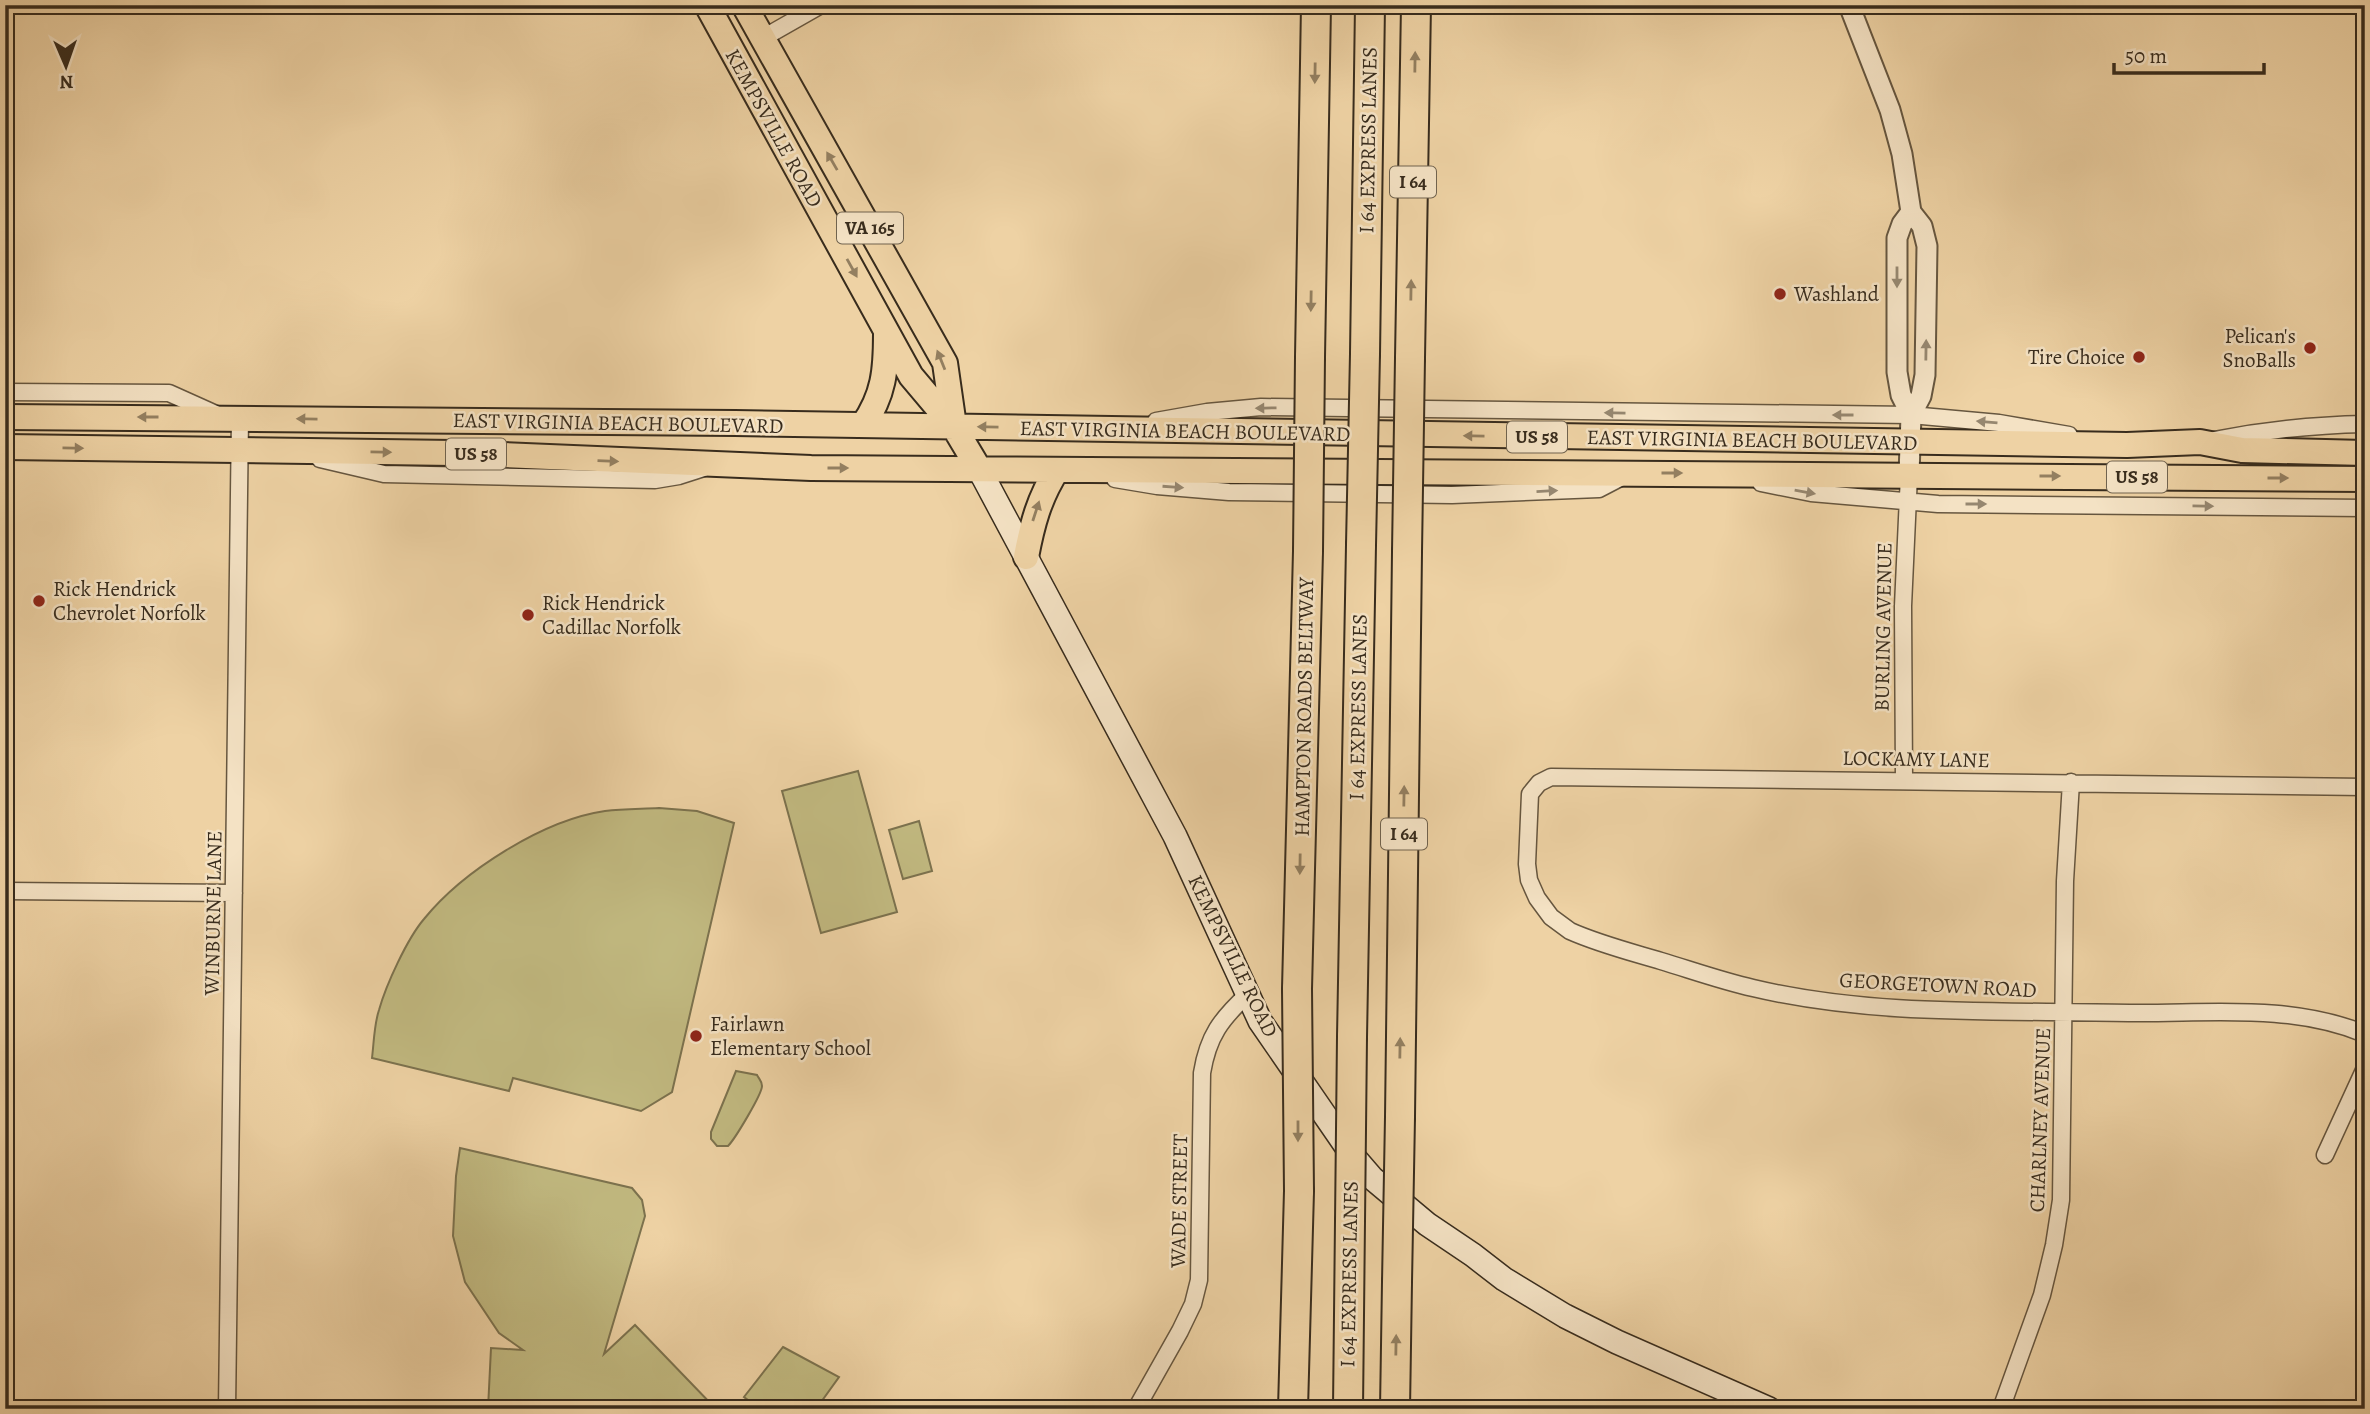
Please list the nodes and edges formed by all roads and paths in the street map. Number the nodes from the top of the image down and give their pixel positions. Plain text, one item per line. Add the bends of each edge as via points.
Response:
1 (707, 5) edge
2 (744, 5) edge
3 (821, 5) edge
4 (1316, 5) edge
5 (1370, 5) edge
6 (1416, 5) edge
7 (1849, 5) edge
8 (763, 38) junction
9 (1911, 212) junction
10 (886, 331) junction
11 (5, 392) edge
12 (1911, 415) junction
13 (5, 416) edge
14 (232, 418) junction
15 (2365, 424) edge
16 (863, 425) junction
17 (954, 427) junction
18 (1105, 430) junction
19 (1910, 442) junction
20 (2200, 442) junction
21 (2127, 445) junction
22 (5, 447) edge
23 (239, 450) junction
24 (2365, 453) edge
25 (979, 469) junction
26 (1057, 470) junction
27 (1714, 474) junction
28 (1909, 475) junction
29 (2365, 479) edge
30 (1908, 502) junction
31 (2365, 508) edge
32 (1026, 557) junction
33 (1903, 780) junction
34 (2071, 782) junction
35 (2365, 787) edge
36 (1528, 851) joint
37 (5, 891) edge
38 (234, 893) junction
39 (1248, 993) junction
40 (2065, 1011) junction
41 (2365, 1034) edge
42 (2365, 1068) edge
43 (2325, 1155) dead end
44 (1299, 1191) junction
45 (227, 1409) edge
46 (1136, 1409) edge
47 (1293, 1409) edge
48 (1303, 1409) edge
49 (1348, 1409) edge
50 (1395, 1409) edge
51 (1769, 1409) edge
52 (2001, 1409) edge

1 -> 10 main road, KEMPSVILLE ROAD / VA 165
2 - 8 main road, KEMPSVILLE ROAD / VA 165
3 - 8 street
4 -> 44 highway, HAMPTON ROADS BELTWAY, bridge via 1297,989
5 - 49 highway, I 64 EXPRESS LANES, bridge
50 -> 6 highway, I 64, bridge
7 - 9 street via 1889,110
17 -> 8 main road, KEMPSVILLE ROAD / VA 165 via 945,363
9 -> 12 street via 1897,238 1896,372
12 -> 9 street via 1925,375 1927,246 1922,226
10 - 16 main road via 882,389
10 - 17 main road, KEMPSVILLE ROAD / VA 165 via 911,376
11 - 14 street via 169,393
12 -> 18 street via 1261,407
12 - 19 street
21 -> 12 street via 1999,423
14 -> 13 main road, EAST VIRGINIA BEACH BOULEVARD / US 58
16 -> 14 main road, EAST VIRGINIA BEACH BOULEVARD / US 58
14 - 23 street, WINBURNE LANE
15 - 20 street via 2270,429
16 - 17 main road, EAST VIRGINIA BEACH BOULEVARD / US 58
18 -> 17 main road, EAST VIRGINIA BEACH BOULEVARD / US 58
17 - 25 main road, KEMPSVILLE ROAD / VA 165
19 -> 18 main road, EAST VIRGINIA BEACH BOULEVARD / US 58
19 - 21 main road, EAST VIRGINIA BEACH BOULEVARD / US 58
19 - 28 street
20 - 21 main road, EAST VIRGINIA BEACH BOULEVARD / US 58
20 - 24 main road, EAST VIRGINIA BEACH BOULEVARD / US 58 via 2242,450
22 -> 23 main road, EAST VIRGINIA BEACH BOULEVARD / US 58
23 -> 25 main road, EAST VIRGINIA BEACH BOULEVARD / US 58
23 - 38 street, WINBURNE LANE
25 - 26 main road, EAST VIRGINIA BEACH BOULEVARD / US 58
25 - 32 main road, KEMPSVILLE ROAD / VA 165
26 -> 27 main road, EAST VIRGINIA BEACH BOULEVARD / US 58
32 -> 26 main road via 1034,514
27 - 28 main road, EAST VIRGINIA BEACH BOULEVARD / US 58
27 -> 30 street via 1811,493
28 -> 29 main road, EAST VIRGINIA BEACH BOULEVARD / US 58
28 - 30 street, BURLING AVENUE
30 -> 31 street
30 - 33 street, BURLING AVENUE
32 - 39 main road, KEMPSVILLE ROAD / VA 165 via 1175,836
33 - 34 street, LOCKAMY LANE
33 - 36 street, LOCKAMY LANE via 1551,777 1530,794
34 - 35 street, LOCKAMY LANE
34 - 40 street, CHARLNEY AVENUE
36 - 40 street, GEORGETOWN ROAD via 1529,880 1537,898 1551,917 1570,931 1752,988 1890,1008
37 - 38 street
38 - 45 street, WINBURNE LANE
39 - 46 street, WADE STREET via 1222,1019 1205,1055 1200,1268 1193,1304
39 - 51 main road, KEMPSVILLE ROAD / VA 165 via 1261,1021 1353,1156 1427,1224 1565,1316 1657,1362
40 - 41 street, GEORGETOWN ROAD via 2274,1012 2309,1016
40 - 52 street, CHARLNEY AVENUE via 2061,1200 2054,1245 2042,1295
42 - 43 street
44 - 47 highway, HAMPTON ROADS BELTWAY
44 - 48 highway

